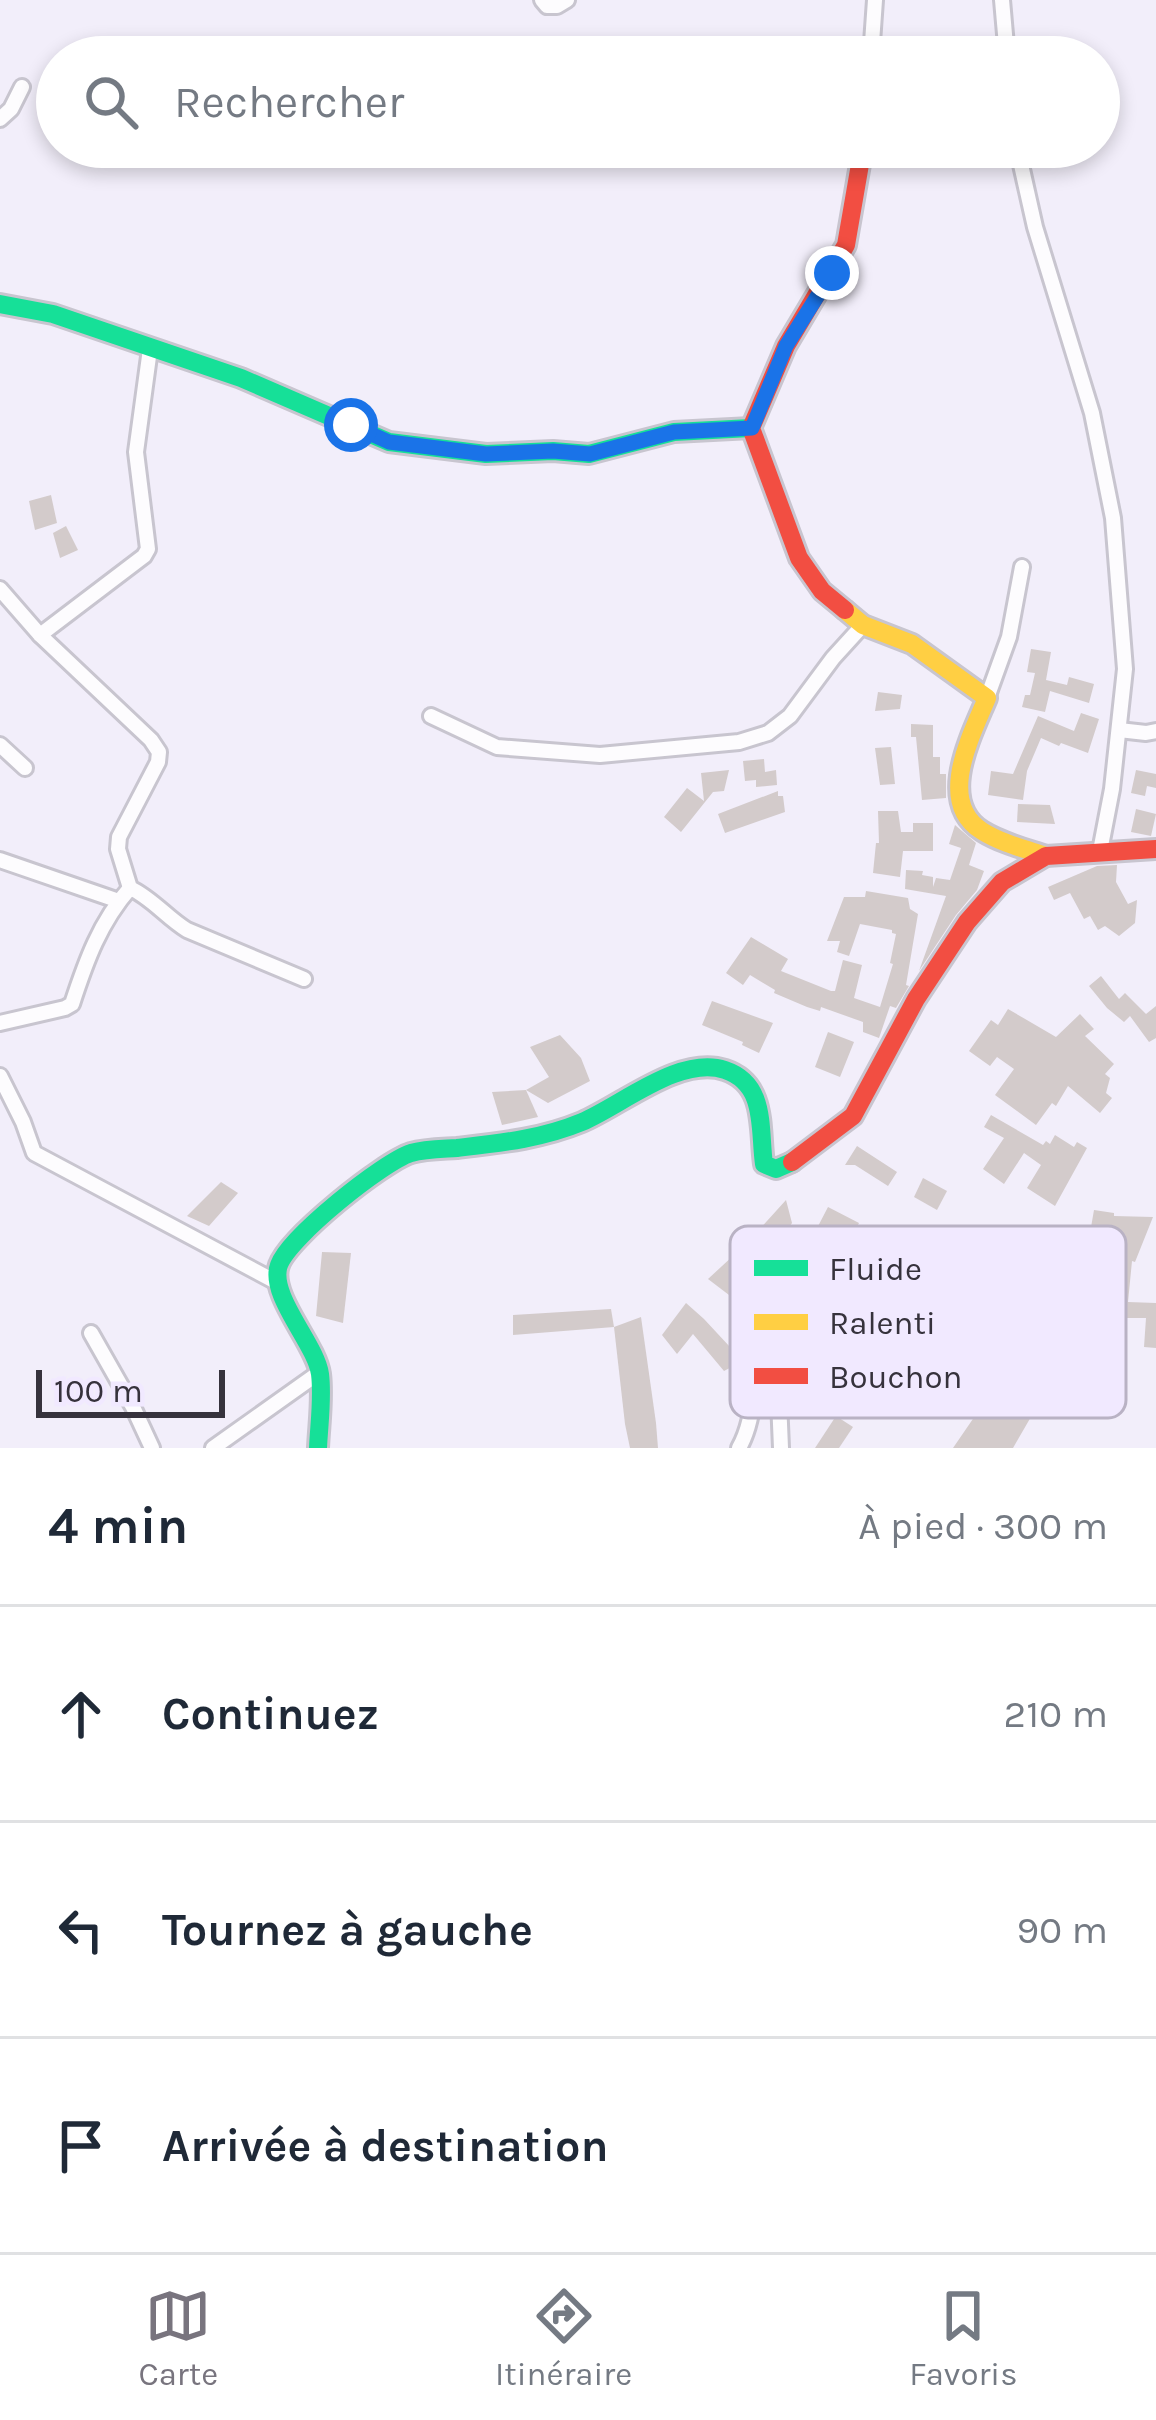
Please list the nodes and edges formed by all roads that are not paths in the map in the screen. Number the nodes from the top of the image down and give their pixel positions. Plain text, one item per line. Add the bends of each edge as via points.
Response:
1 (542, 0) edge
2 (567, 0) edge
3 (875, 0) edge
4 (1002, 0) edge
5 (872, 36) edge
6 (1005, 36) edge
7 (22, 87) dead end
8 (0, 119) edge
9 (859, 168) edge
10 (1022, 168) edge
11 (0, 304) edge
12 (150, 349) junction
13 (752, 428) junction
14 (1022, 567) dead end
15 (0, 590) edge
16 (863, 625) junction
17 (40, 635) junction
18 (987, 698) junction
19 (431, 716) dead end
20 (1119, 730) junction
21 (1156, 731) edge
22 (0, 745) edge
23 (25, 768) dead end
24 (1156, 849) edge
25 (1100, 850) junction
26 (1046, 856) junction
27 (0, 860) edge
28 (130, 888) junction
29 (119, 902) junction
30 (304, 979) dead end
31 (0, 1022) edge
32 (0, 1076) edge
33 (278, 1283) junction
34 (91, 1333) dead end
35 (320, 1372) junction
36 (750, 1418) edge
37 (780, 1418) edge
38 (152, 1448) edge
39 (213, 1448) edge
40 (318, 1448) edge
41 (739, 1448) edge
42 (781, 1448) edge

1 - 2 street
3 - 5 street
4 - 6 street
7 - 8 street
9 - 13 street via 846,245 786,346
10 - 20 street via 1092,413 1113,518 1126,669
11 - 12 street
12 - 13 street via 242,378 389,442 486,454 590,454 674,432
12 - 17 street via 136,452 148,549
13 - 16 street via 800,558 822,591
14 - 18 street
15 - 17 street
16 - 18 street via 912,644
16 - 19 street via 790,716 740,742 600,755 497,747
17 - 28 street via 159,752 119,837
18 - 26 street via 963,757 965,817
20 - 21 street
20 - 25 street
22 - 23 street
24 - 25 street
25 - 26 street
26 - 33 street via 1002,882 967,922 853,1116 790,1165 764,1165 756,1096 741,1080 714,1064 696,1065 566,1129 411,1154 382,1168 299,1236 279,1265
27 - 29 street
28 - 29 street
28 - 30 street via 188,931
29 - 31 street via 72,1004
32 - 33 street via 34,1153
33 - 35 street
34 - 38 street
35 - 39 street
35 - 40 street
36 - 41 street
37 - 42 street

